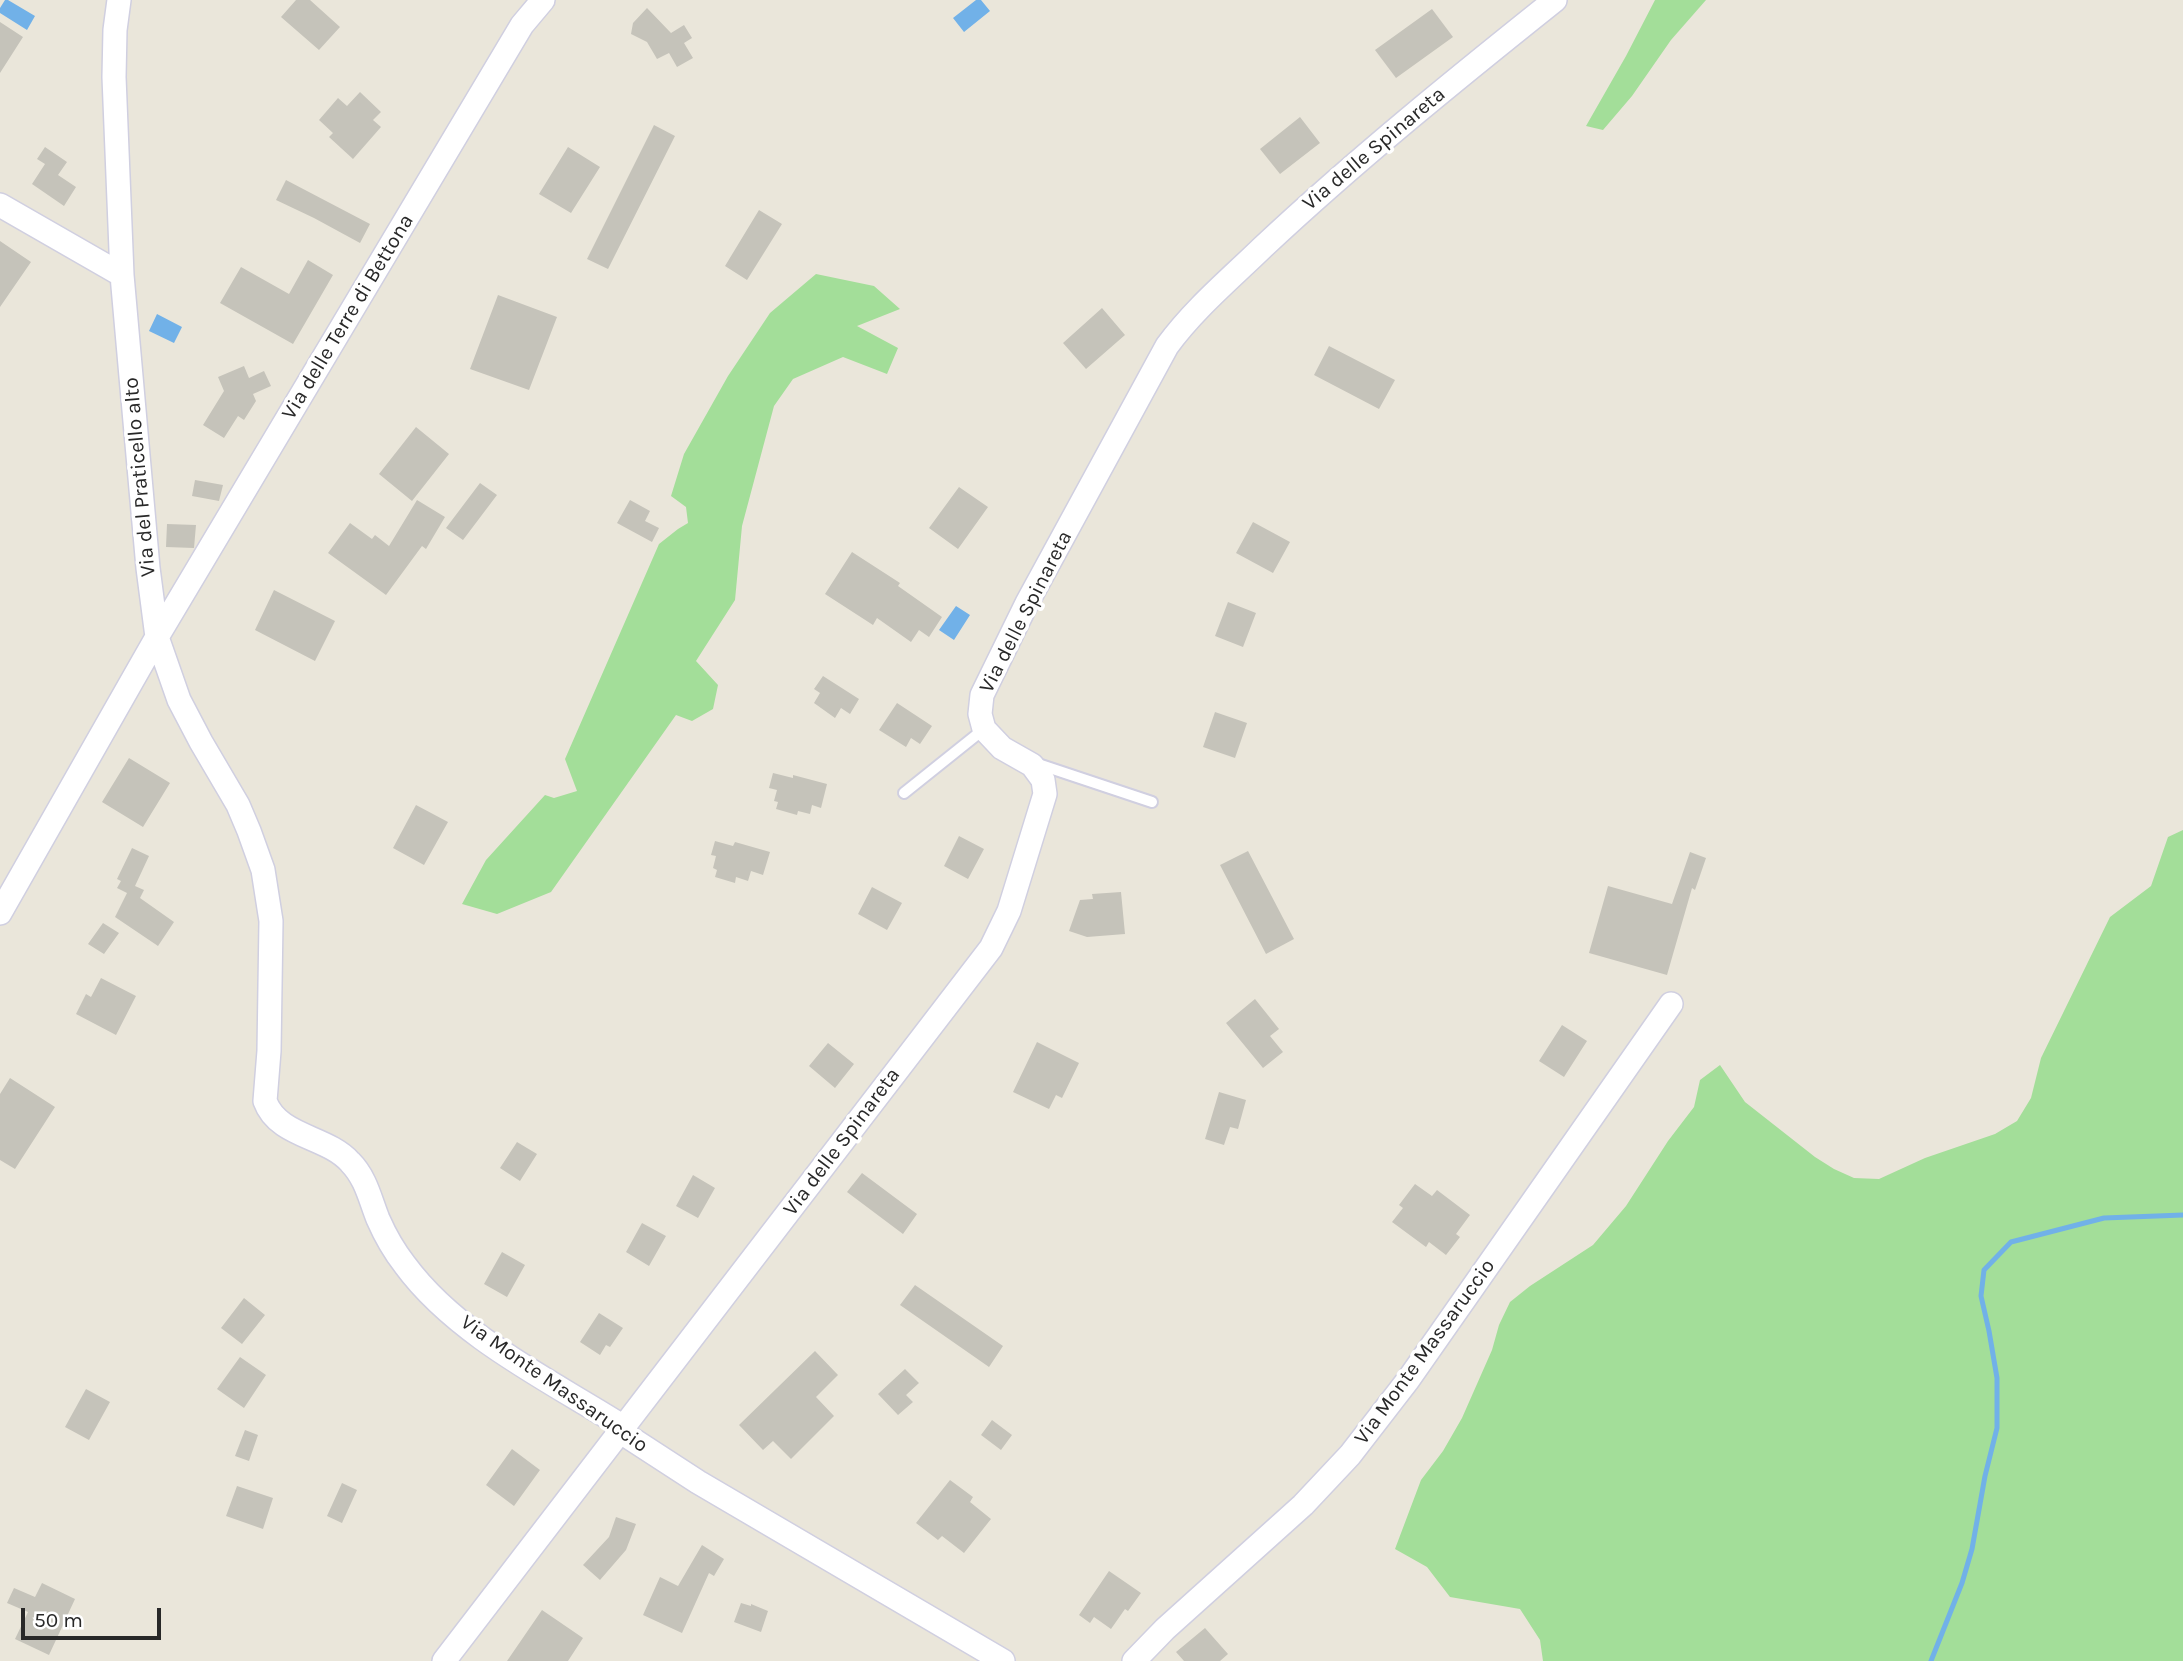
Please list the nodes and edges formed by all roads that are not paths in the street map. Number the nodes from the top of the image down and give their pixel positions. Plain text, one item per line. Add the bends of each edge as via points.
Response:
1 (119, 0) edge
2 (543, 0) edge
3 (1555, 0) edge
4 (0, 205) edge
5 (122, 275) junction
6 (157, 637) junction
7 (984, 729) junction
8 (1026, 760) junction
9 (904, 793) dead end
10 (1152, 802) dead end
11 (0, 913) edge
12 (1671, 1004) dead end
13 (621, 1432) junction
14 (444, 1661) edge
15 (1003, 1661) edge
16 (1134, 1661) edge

1 - 5 street, Via del Praticello alto via 114,77
2 - 6 street, Via delle Terre di Bettona via 522,26
3 - 7 street, Via delle Spinareta via 1303,209 1177,332 982,695
4 - 5 street
5 - 6 street, Via del Praticello alto
6 - 11 street
6 - 13 street, Via Monte Massaruccio via 179,700 238,805 263,870 271,921 268,1109 293,1130 351,1162 398,1256 447,1309 488,1342 614,1421
7 - 8 street, Via delle Spinareta via 1002,748
7 - 9 lane
8 - 10 lane
8 - 13 street, Via delle Spinareta via 1043,780 1045,794 1009,911 991,948
12 - 16 street, Via Monte Massaruccio via 1408,1380 1350,1455
13 - 14 street, Via delle Spinareta
13 - 15 street, Via Monte Massaruccio

